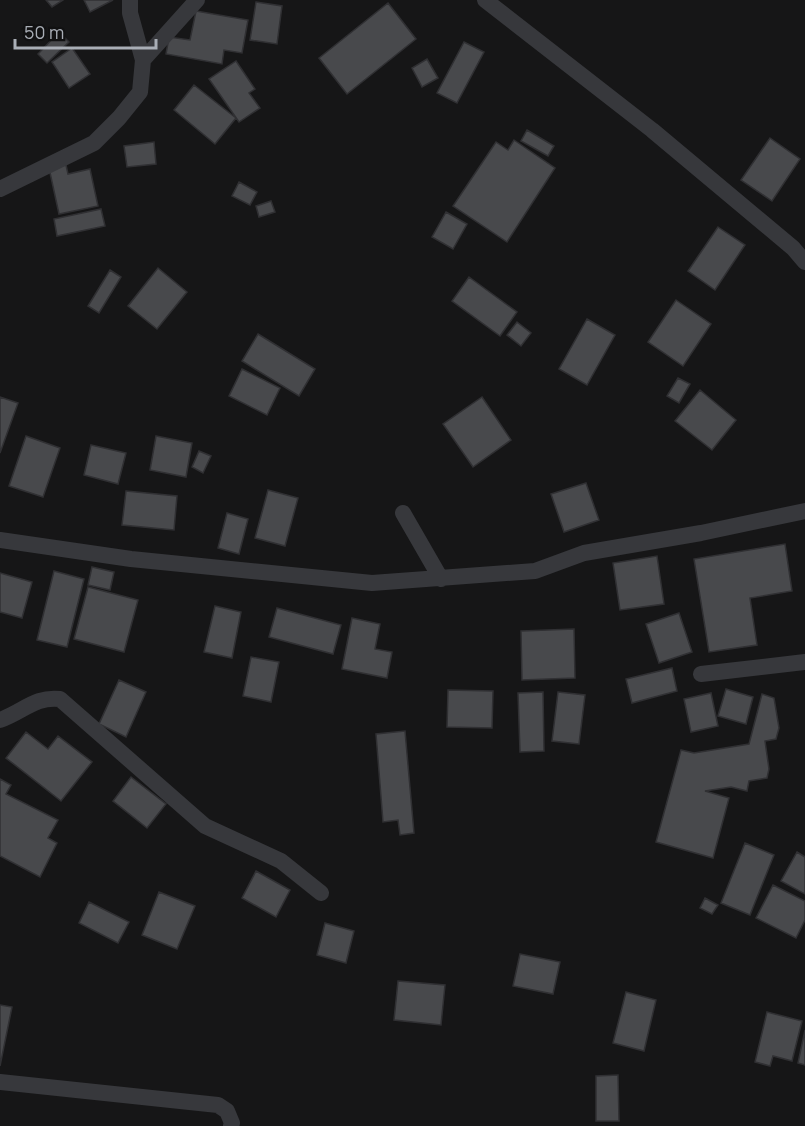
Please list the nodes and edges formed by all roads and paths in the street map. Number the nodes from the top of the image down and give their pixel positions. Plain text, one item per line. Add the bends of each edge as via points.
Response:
1 (130, 0) edge
2 (197, 0) edge
3 (485, 0) edge
4 (143, 60) junction
5 (0, 189) edge
6 (805, 262) edge
7 (805, 511) edge
8 (403, 513) dead end
9 (0, 540) edge
10 (441, 579) junction
11 (805, 662) edge
12 (701, 674) dead end
13 (0, 720) edge
14 (321, 893) dead end
15 (0, 1082) edge
16 (231, 1126) edge

1 - 4 street
2 - 4 street
3 - 6 street via 652,130 794,248
4 - 5 street via 140,92 94,143
7 - 10 street via 584,553 534,571
8 - 10 street
9 - 10 street via 131,559 372,583
11 - 12 street
13 - 14 street via 35,702 60,699 205,826 281,861
15 - 16 street via 218,1105 227,1111

